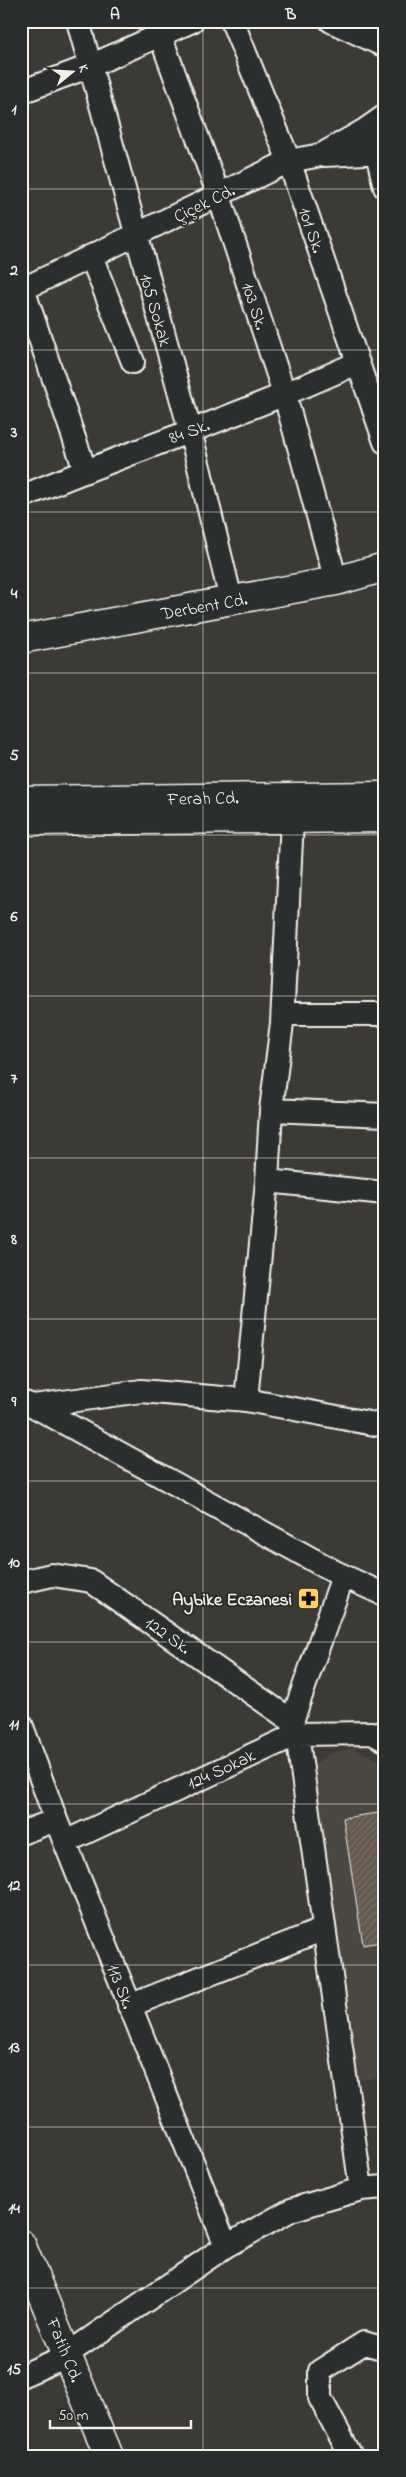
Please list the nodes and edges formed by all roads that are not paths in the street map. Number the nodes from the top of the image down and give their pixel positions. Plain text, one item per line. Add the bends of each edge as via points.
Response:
1 (78, 21) edge
2 (192, 21) edge
3 (232, 21) edge
4 (330, 21) edge
5 (160, 35) junction
6 (385, 46) edge
7 (90, 66) junction
8 (21, 92) edge
9 (385, 116) edge
10 (365, 130) junction
11 (381, 153) edge
12 (321, 155) junction
13 (289, 161) junction
14 (385, 187) edge
15 (218, 196) junction
16 (135, 236) junction
17 (92, 256) junction
18 (22, 290) edge
19 (133, 362) dead end
20 (357, 363) junction
21 (285, 396) junction
22 (190, 430) junction
23 (385, 442) edge
24 (85, 470) junction
25 (21, 498) edge
26 (385, 567) edge
27 (336, 581) junction
28 (231, 600) junction
29 (21, 639) edge
30 (385, 796) edge
31 (21, 800) edge
32 (385, 818) edge
33 (292, 820) junction
34 (21, 821) edge
35 (283, 1014) junction
36 (385, 1014) edge
37 (271, 1110) junction
38 (385, 1115) edge
39 (267, 1181) junction
40 (385, 1193) edge
41 (246, 1400) junction
42 (27, 1404) edge
43 (385, 1426) edge
44 (343, 1576) junction
45 (21, 1582) edge
46 (385, 1596) edge
47 (21, 1724) edge
48 (294, 1728) junction
49 (385, 1740) edge
50 (56, 1820) junction
51 (21, 1833) edge
52 (65, 1842) junction
53 (324, 1929) junction
54 (129, 2006) junction
55 (385, 2187) edge
56 (361, 2189) junction
57 (21, 2244) edge
58 (226, 2246) junction
59 (385, 2348) edge
60 (67, 2354) junction
61 (21, 2376) edge
62 (109, 2456) edge
63 (351, 2456) edge

1 - 7 street, 105 Sokak
2 - 5 street
3 - 13 street, 101 Sk.
4 - 6 street
5 - 7 street
5 - 15 street, 103 Sk.
7 - 8 street
7 - 16 street, 105 Sokak
9 - 10 street, Çiçek Cd.
10 - 11 street
10 - 12 street, Çiçek Cd.
11 - 12 street
11 - 14 street
12 - 13 street, Çiçek Cd.
13 - 15 street, Çiçek Cd.
13 - 20 street, 101 Sk.
15 - 16 street, Çiçek Cd.
15 - 21 street, 103 Sk.
16 - 17 street, Çiçek Cd.
16 - 22 street, 105 Sokak
17 - 18 street, Çiçek Cd.
17 - 19 street
18 - 24 street
20 - 21 street, 84 Sk.
20 - 23 street, 101 Sk.
21 - 22 street, 84 Sk.
21 - 27 street, 103 Sk.
22 - 24 street, 84 Sk.
22 - 28 street, 105 Sokak
24 - 25 street, 84 Sk.
26 - 27 street, Derbent Cd.
27 - 28 street, Derbent Cd.
28 - 29 street, Derbent Cd.
30 - 31 street, Ferah Cd.
32 - 33 street, Ferah Cd.
33 - 34 street, Ferah Cd.
33 - 35 street
35 - 36 street
35 - 37 street
37 - 38 street
37 - 39 street
39 - 40 street
39 - 41 street
41 - 42 street via 141,1391
41 - 43 street
42 - 44 street
44 - 46 street
44 - 48 street
45 - 48 street, 122 Sk. via 52,1574 91,1581
47 - 50 street, 113 Sk.
48 - 49 street, 124 Sokak via 372,1733
48 - 52 street, 124 Sokak
48 - 53 street
50 - 51 street
50 - 52 street, 113 Sk.
52 - 54 street, 113 Sk.
53 - 54 street
53 - 56 street
54 - 58 street, 113 Sk.
55 - 56 street
56 - 58 street via 292,2210
57 - 60 street, Fatih Cd.
58 - 60 street
59 - 63 street via 364,2343 320,2371 320,2398
60 - 61 street
60 - 62 street, Fatih Cd.

